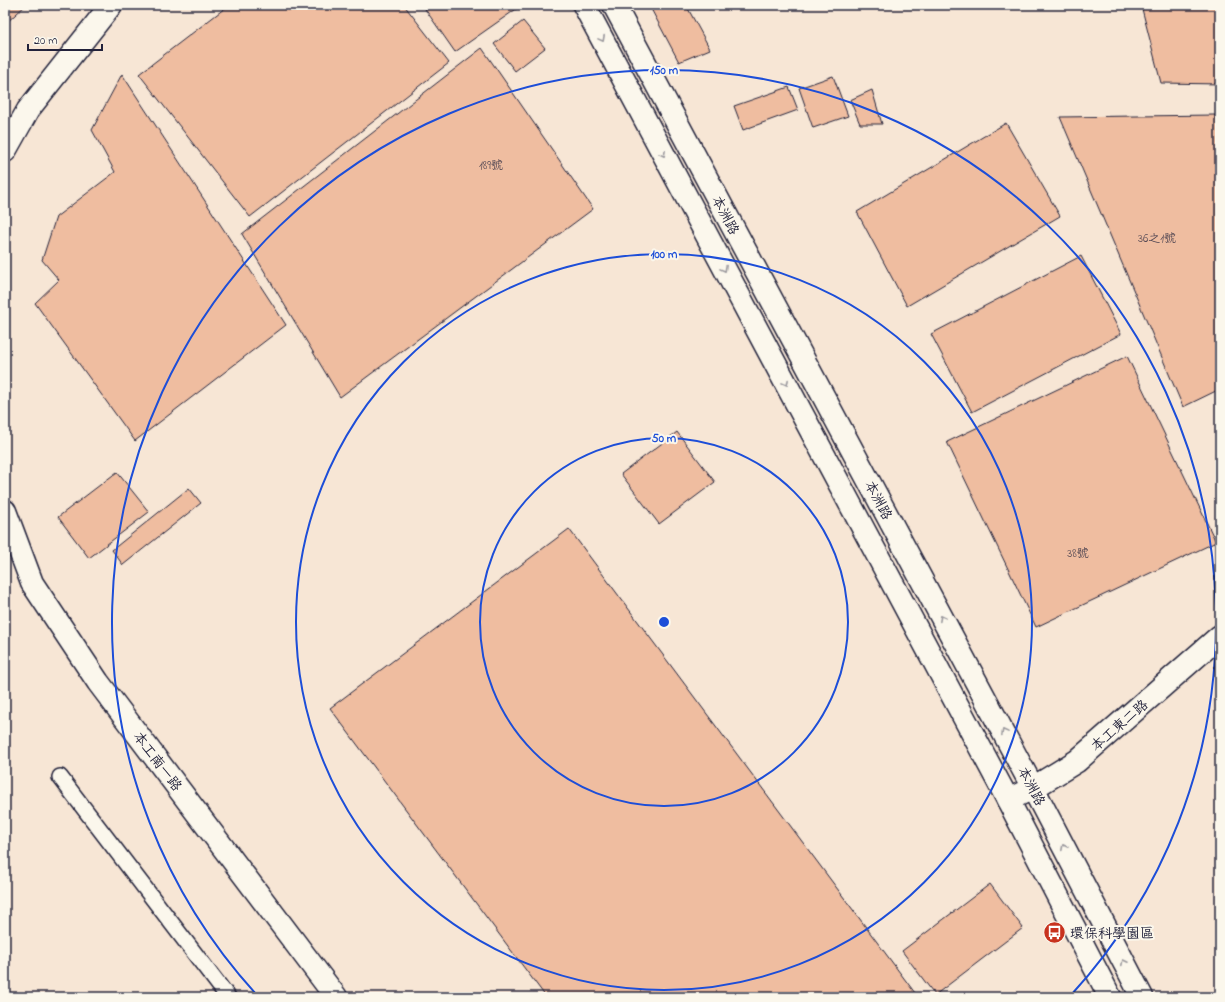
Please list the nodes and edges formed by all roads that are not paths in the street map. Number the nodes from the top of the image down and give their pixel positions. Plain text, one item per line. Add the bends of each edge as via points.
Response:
1 (111, 5) edge
2 (584, 5) edge
3 (614, 5) edge
4 (5, 151) edge
5 (5, 511) edge
6 (1220, 636) edge
7 (60, 777) dead end
8 (1033, 788) junction
9 (1008, 800) junction
10 (228, 997) edge
11 (336, 997) edge
12 (1110, 997) edge
13 (1142, 997) edge

1 - 4 main road via 28,110
2 -> 9 main road, 本洲路
8 -> 3 main road, 本洲路
5 - 11 main road, 本工南一路 via 32,583 98,682
6 - 8 main road, 本工東二路 via 1077,762
7 - 10 lane
8 - 9 main road, 本工東二路
13 -> 8 main road, 本洲路
9 - 12 main road, 本洲路

